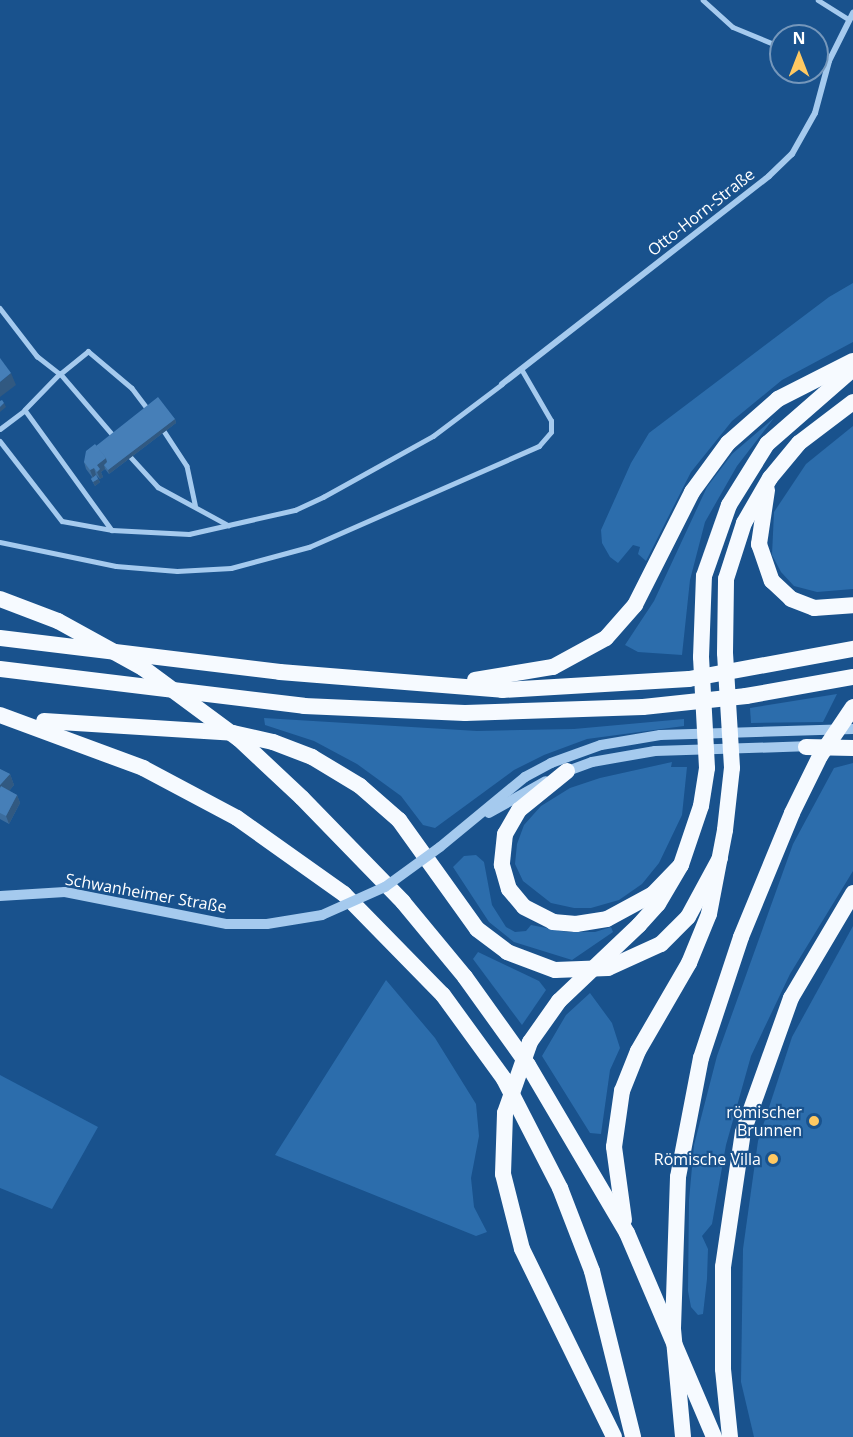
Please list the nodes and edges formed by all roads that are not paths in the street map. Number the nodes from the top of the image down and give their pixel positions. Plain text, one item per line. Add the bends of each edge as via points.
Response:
1 (703, 0) edge
2 (818, 0) edge
3 (853, 13) edge
4 (849, 19) junction
5 (769, 42) edge
6 (829, 61) edge
7 (823, 84) edge
8 (0, 308) edge
9 (853, 361) edge
10 (521, 369) junction
11 (853, 369) edge
12 (60, 374) junction
13 (502, 384) joint
14 (853, 402) edge
15 (25, 410) junction
16 (0, 429) edge
17 (0, 441) edge
18 (770, 478) junction
19 (195, 505) junction
20 (228, 525) junction
21 (112, 530) junction
22 (0, 542) edge
23 (0, 599) edge
24 (853, 605) edge
25 (0, 638) edge
26 (853, 649) edge
27 (0, 669) edge
28 (853, 677) edge
29 (394, 683) junction
30 (853, 707) edge
31 (2, 715) edge
32 (853, 729) edge
33 (853, 742) edge
34 (806, 747) junction
35 (853, 748) edge
36 (567, 771) junction
37 (468, 825) junction
38 (720, 858) junction
39 (681, 865) junction
40 (853, 893) edge
41 (0, 896) edge
42 (627, 1233) junction
43 (614, 1437) edge
44 (633, 1437) edge
45 (683, 1437) edge
46 (714, 1437) edge
47 (730, 1437) edge

1 - 5 lane via 733,27
2 - 4 lane
3 - 4 street, Otto-Horn-Straße
4 - 6 street, Otto-Horn-Straße
7 - 10 street, Otto-Horn-Straße via 815,113 792,154
8 - 12 lane via 37,356
9 - 29 highway via 778,399 729,443 692,492 635,605 595,647 553,667 507,677
10 - 13 street, Otto-Horn-Straße
10 - 22 lane via 551,421 551,432 539,446 279,557 208,571 148,570
11 - 39 highway, bridge via 767,444 729,505 704,576 701,657 707,768 701,806
12 - 15 lane
12 - 19 lane via 85,399 146,478
12 - 19 lane via 88,351 132,388 179,451
13 - 20 lane via 433,436 333,492 295,510
14 - 18 highway via 799,443
15 - 16 lane
15 - 21 lane
17 - 21 lane via 62,521
18 - 24 highway via 759,544 768,576 785,595 802,604 826,609
18 - 38 highway, bridge via 744,523 733,554 724,605 732,768
19 - 20 lane
20 - 21 lane via 189,534
23 - 42 highway, bridge via 58,621 143,668 211,716 302,798 403,902 465,977 544,1089
25 - 29 highway
26 - 29 highway via 745,670 624,685 534,690
27 - 28 highway via 304,706 465,713 644,707 746,696
30 - 45 highway, bridge via 820,756 792,813 741,937 704,1050 685,1132 674,1213 673,1329
31 - 38 highway via 106,728 233,733 273,742 312,757 360,786 399,820 477,929 507,952 555,970 608,968 655,948 688,917
31 - 44 highway via 142,768 246,823 344,894 443,995 504,1079 560,1188 592,1271
32 - 37 street via 660,735 601,745 525,777
33 - 34 street
34 - 35 highway
34 - 36 street via 655,751
36 - 37 street
36 - 39 highway via 519,810 505,834 502,865 510,889 524,907 553,922 576,924 607,919 653,894
37 - 41 street, Schwanheimer Straße, bridge via 385,887 322,915 267,924 227,924 65,892
38 - 42 highway via 699,939 638,1051 622,1090 615,1147
39 - 43 highway, bridge via 666,893 639,925 559,1000 530,1042 505,1113 503,1174 522,1249
40 - 47 highway via 791,998 743,1132 723,1267 723,1370
42 - 46 highway

